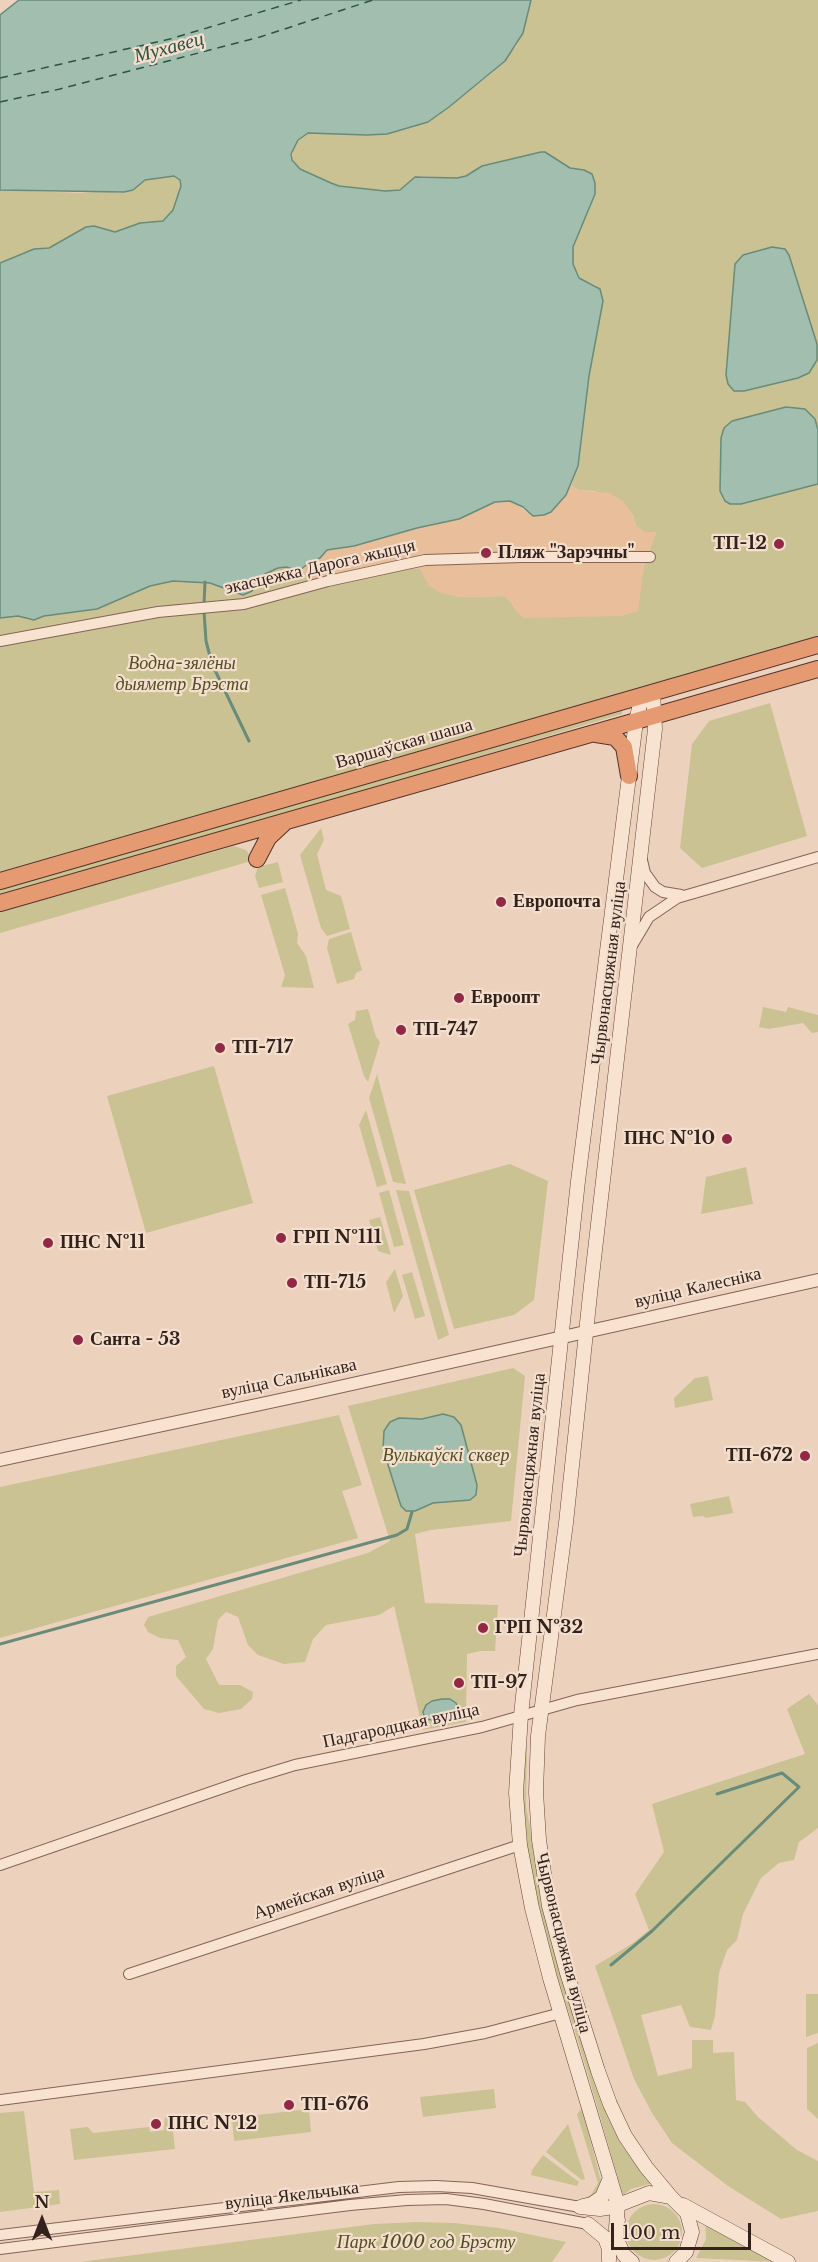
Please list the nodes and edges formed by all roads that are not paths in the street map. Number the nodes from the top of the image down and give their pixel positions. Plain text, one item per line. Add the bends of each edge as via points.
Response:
1 (650, 557) dead end
2 (0, 641) edge
3 (818, 645) edge
4 (818, 669) edge
5 (647, 694) junction
6 (656, 715) junction
7 (636, 721) junction
8 (592, 734) junction
9 (629, 777) junction
10 (288, 820) junction
11 (226, 838) junction
12 (641, 853) junction
13 (818, 857) edge
14 (0, 881) edge
15 (688, 895) junction
16 (0, 903) edge
17 (629, 953) junction
18 (818, 1280) edge
19 (586, 1332) junction
20 (561, 1337) junction
21 (0, 1460) edge
22 (818, 1654) edge
23 (542, 1709) junction
24 (521, 1715) junction
25 (520, 1845) junction
26 (0, 1865) edge
27 (129, 1974) dead end
28 (561, 2013) junction
29 (0, 2100) edge
30 (610, 2178) junction
31 (638, 2196) junction
32 (676, 2200) junction
33 (618, 2205) junction
34 (580, 2207) junction
35 (588, 2224) junction
36 (616, 2234) junction
37 (0, 2235) edge
38 (0, 2249) edge
39 (608, 2261) edge
40 (632, 2262) edge
41 (676, 2262) edge
42 (788, 2262) edge

1 - 2 street, экасцежка Дарога жыцця via 425,560 244,604 158,612
3 - 5 highway, Варшаўская шаша
4 - 6 highway
5 - 6 main road, Чырвонасцяжная вуліца
5 - 7 main road, Чырвонасцяжная вуліца
5 - 14 highway, Варшаўская шаша
6 - 7 highway
6 - 12 main road, Чырвонасцяжная вуліца
7 - 8 highway
7 - 9 main road, Чырвонасцяжная вуліца
8 - 9 highway via 615,737 624,747
8 - 10 highway
9 - 20 main road, Чырвонасцяжная вуліца
10 - 11 highway
10 - 11 highway via 268,838 257,859 247,845
11 - 16 highway
12 - 15 street via 645,873 655,887 670,894
12 - 17 main road, Чырвонасцяжная вуліца
13 - 15 street
15 - 17 street via 650,917
17 - 19 main road, Чырвонасцяжная вуліца
18 - 19 street, вуліца Калесніка
19 - 20 street, вуліца Сальнікава
19 - 23 main road, Чырвонасцяжная вуліца
20 - 21 street, вуліца Сальнікава
20 - 24 main road, Чырвонасцяжная вуліца
22 - 23 street, Падгародцкая вуліца
23 - 24 street, Падгародцкая вуліца
23 - 32 main road, Чырвонасцяжная вуліца via 537,1825 554,1927 610,2104 635,2152
24 - 25 main road, Чырвонасцяжная вуліца via 516,1793
24 - 26 street, Падгародцкая вуліца via 482,1727 270,1772
25 - 27 street, Армейская вуліца
25 - 28 main road, Чырвонасцяжная вуліца via 534,1919
28 - 29 street via 424,2044
28 - 30 main road, Чырвонасцяжная вуліца
30 - 33 main road, Чырвонасцяжная вуліца
30 - 34 main road via 602,2198
31 - 32 main road via 649,2193
31 - 33 main road
31 - 36 main road via 624,2207
32 - 41 main road via 691,2222 692,2232 686,2252
32 - 42 main road
33 - 34 main road via 600,2209
33 - 36 main road, Чырвонасцяжная вуліца
34 - 37 street, вуліца Якельчыка via 472,2188 399,2187
35 - 36 main road
35 - 38 street, вуліца Якельчыка via 484,2204 446,2199 407,2200
35 - 39 main road via 605,2238
36 - 39 main road
36 - 40 main road

